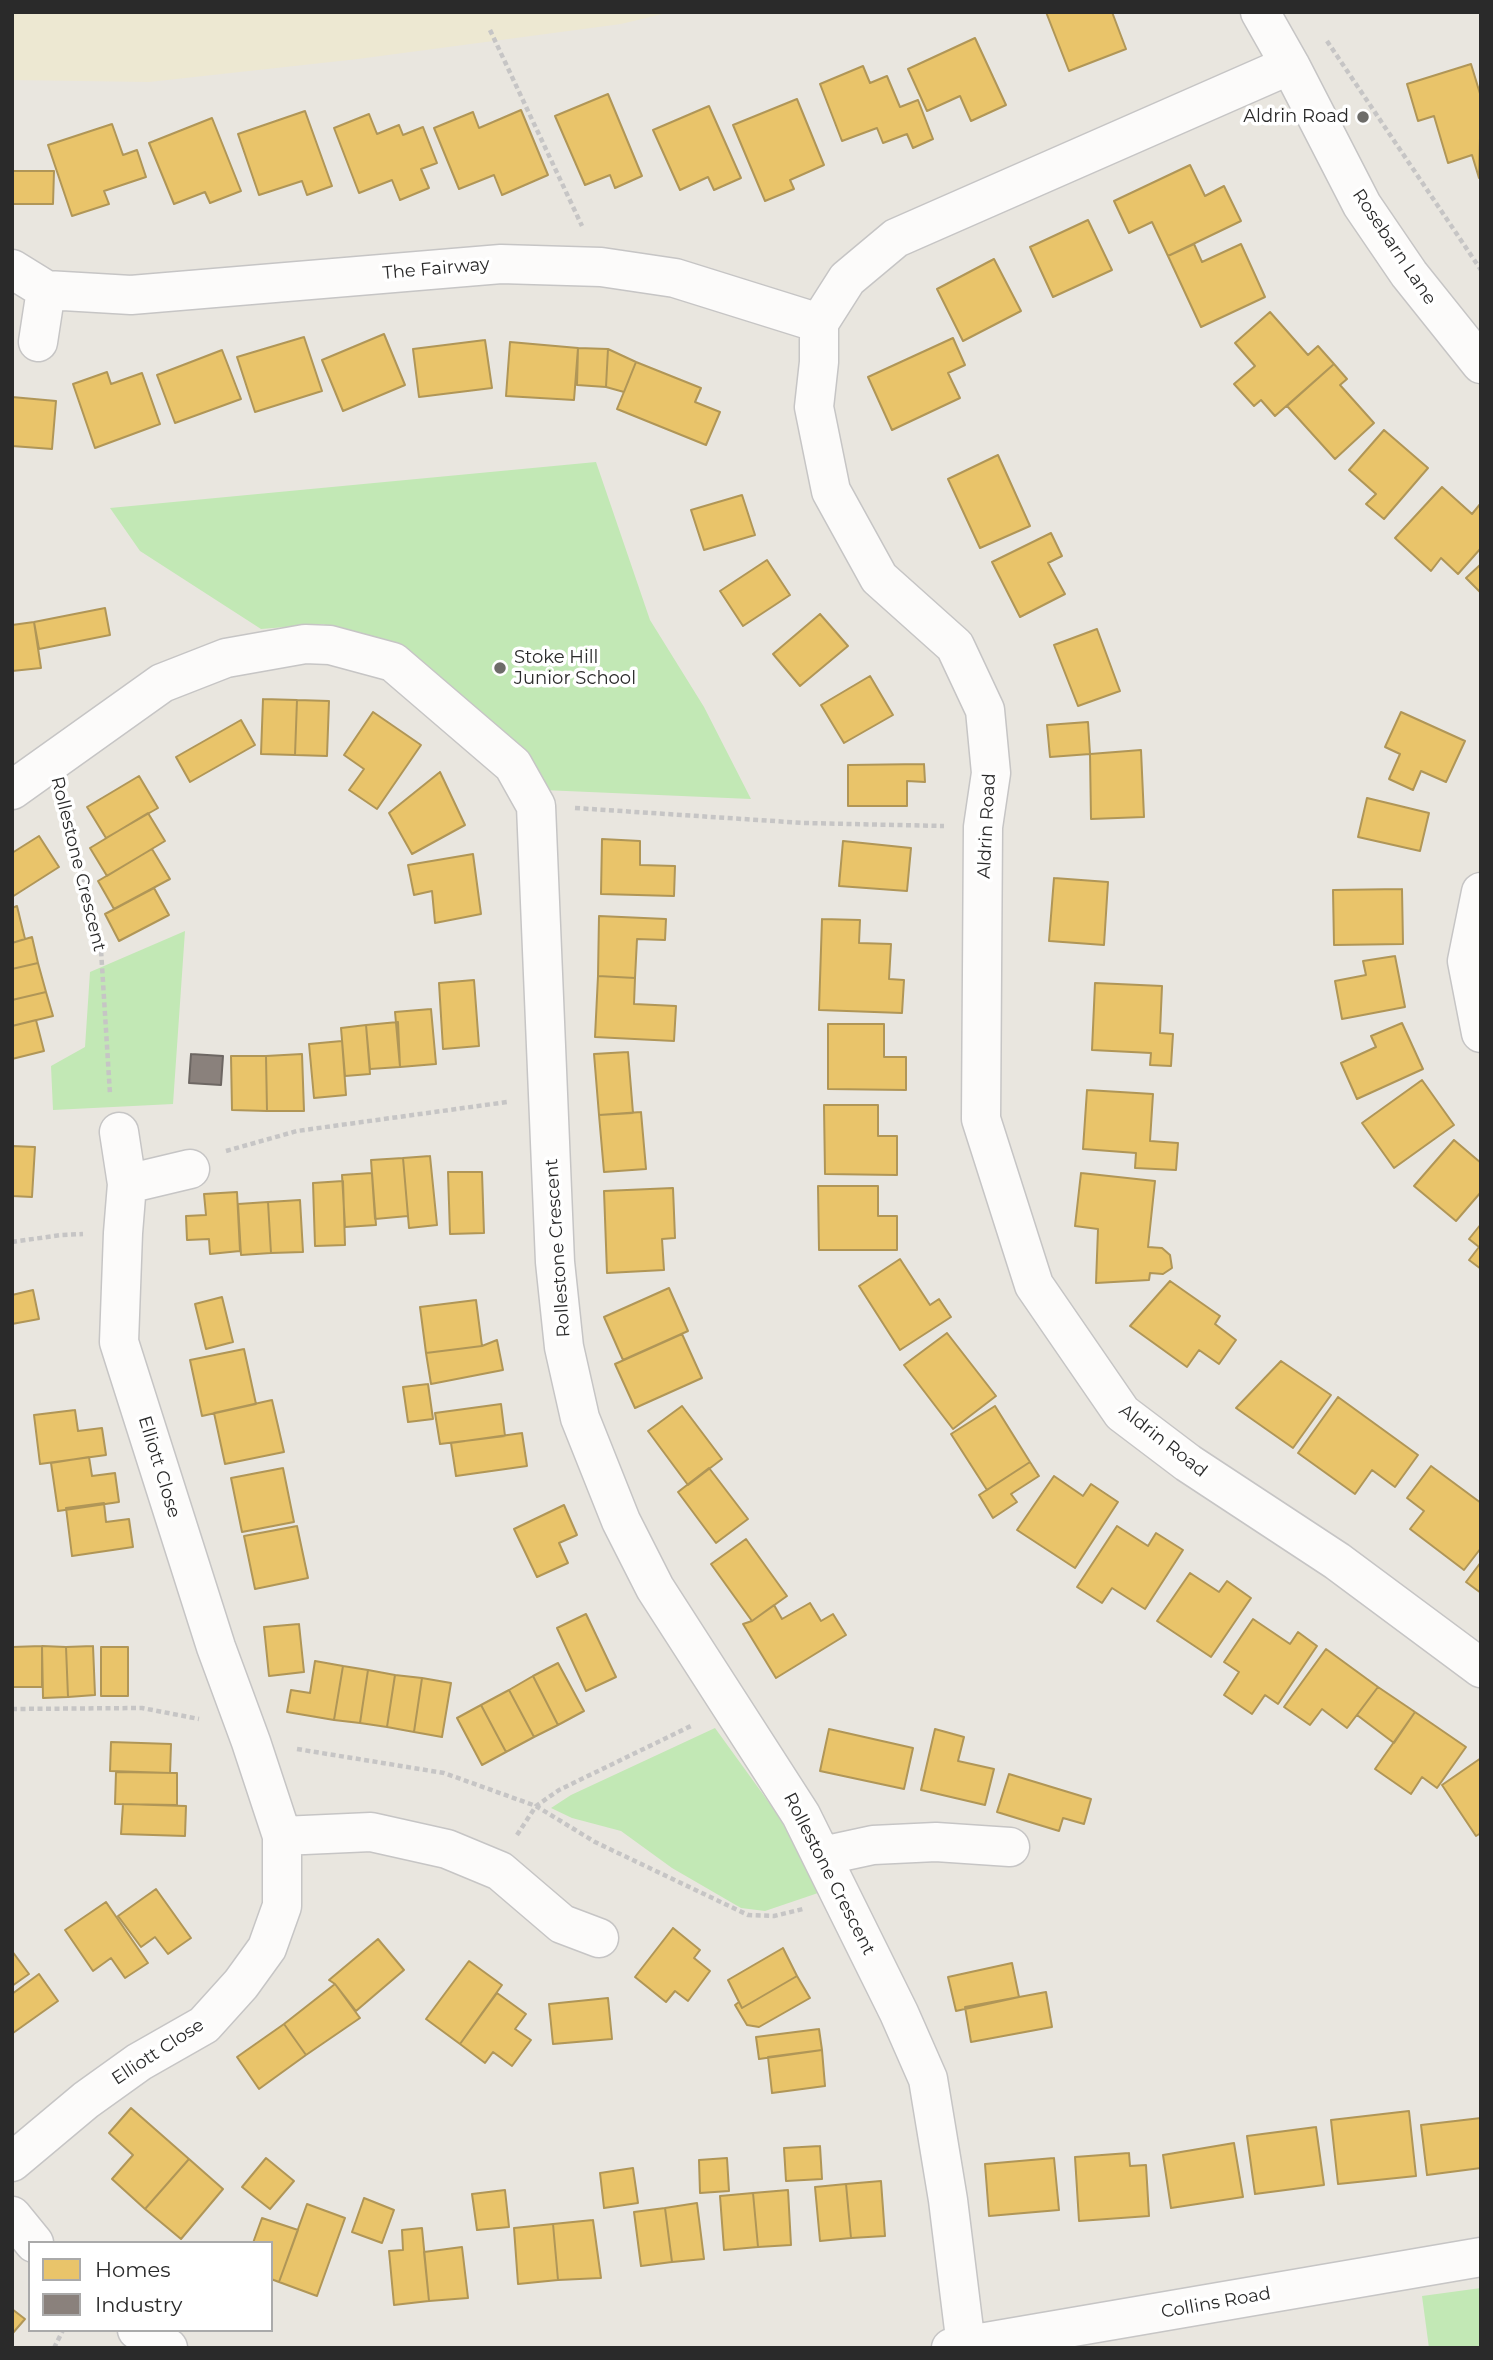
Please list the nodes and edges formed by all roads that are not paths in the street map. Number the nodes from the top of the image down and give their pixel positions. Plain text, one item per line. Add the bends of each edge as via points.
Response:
1 (1260, 12) edge
2 (1290, 65) junction
3 (12, 269) edge
4 (46, 290) junction
5 (819, 323) junction
6 (38, 342) dead end
7 (1481, 364) edge
8 (12, 790) edge
9 (1481, 892) edge
10 (1481, 1033) edge
11 (119, 1132) road end
12 (190, 1169) road end
13 (128, 1184) junction
14 (1481, 1668) edge
15 (282, 1836) junction
16 (1010, 1847) dead end
17 (822, 1856) junction
18 (599, 1938) dead end
19 (12, 2162) edge
20 (12, 2216) edge
21 (32, 2241) edge
22 (1481, 2257) edge
23 (140, 2332) edge
24 (959, 2347) edge
25 (168, 2348) edge

1 - 2 street, Rosebarn Lane
2 - 5 street via 896,238 847,279
2 - 7 street, Rosebarn Lane via 1362,205 1409,274
3 - 4 street, The Fairway
4 - 5 street, The Fairway via 131,295 501,264 601,267 676,278
4 - 6 street
5 - 14 street, Aldrin Road via 814,407 831,491 879,578 956,646 985,710 991,773 984,827 981,1118 1034,1285 1122,1413
8 - 17 street, Rollestone Crescent via 162,683 226,658 305,644 330,645 394,662 513,765 536,806 555,1262 580,1419 621,1521 655,1588 801,1815
9 - 10 street via 1467,961
11 - 13 street, Elliott Close
12 - 13 street
13 - 15 street, Elliott Close via 120,1342 216,1647 270,1744
15 - 18 street via 371,1832 447,1849 500,1871 562,1924
15 - 19 street, Elliott Close via 282,1906 267,1948 241,1984 204,2025 139,2062
16 - 17 street via 936,1842 873,1845
17 - 24 street, Rollestone Crescent via 928,2079 948,2200
20 - 21 street
22 - 24 street, Collins Road
23 - 25 street

